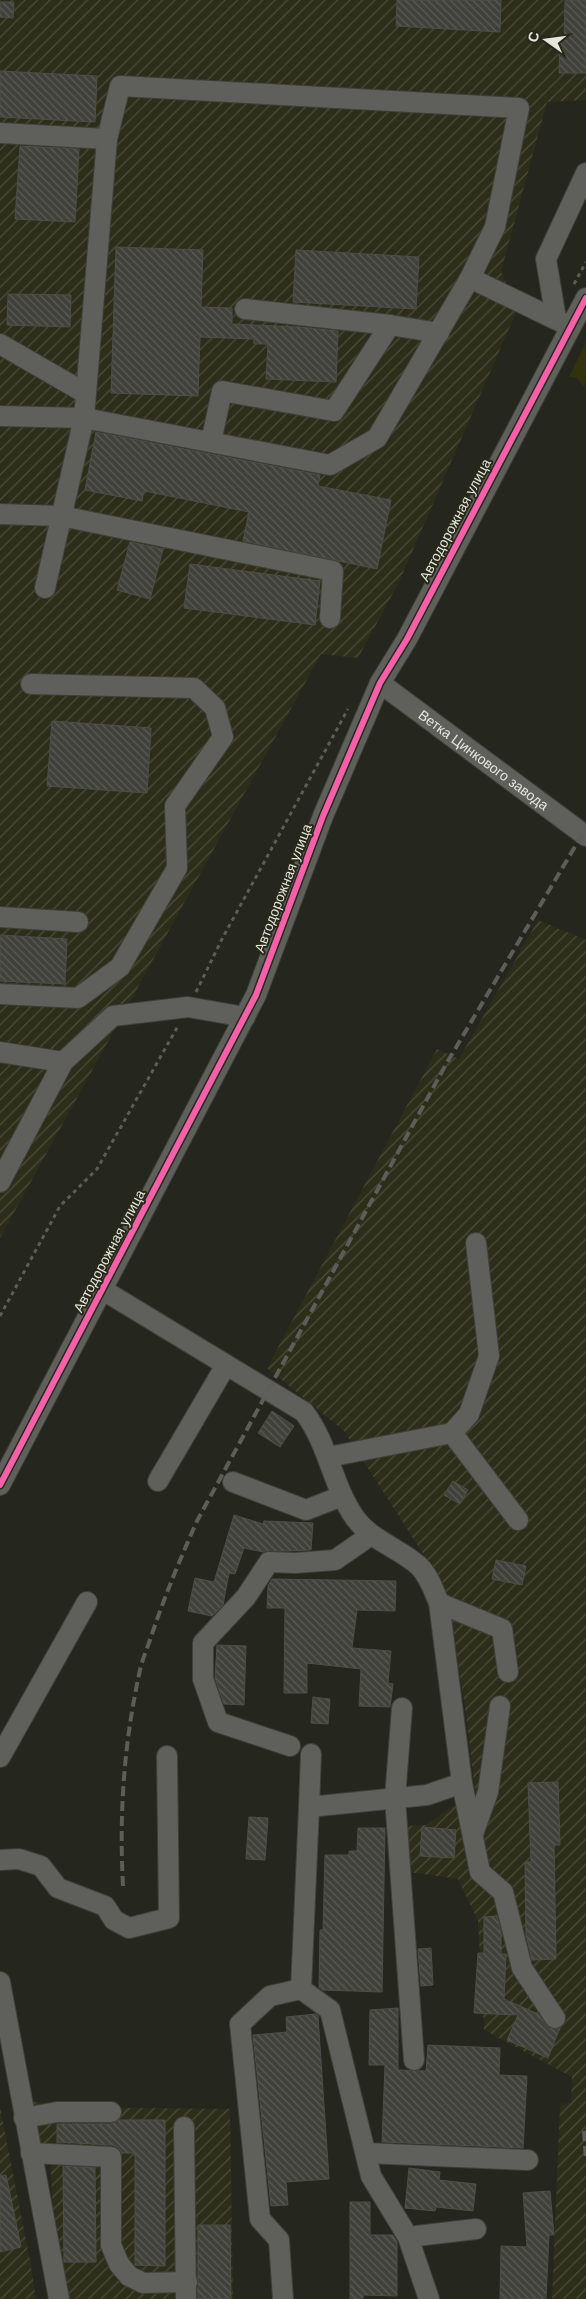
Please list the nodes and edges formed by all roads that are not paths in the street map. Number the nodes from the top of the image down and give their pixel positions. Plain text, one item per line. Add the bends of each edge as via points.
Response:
1 (0, 133) edge
2 (107, 139) junction
3 (586, 173) edge
4 (470, 278) junction
5 (580, 292) edge
6 (245, 309) dead end
7 (563, 323) junction
8 (390, 325) junction
9 (439, 332) junction
10 (0, 344) edge
11 (85, 393) junction
12 (0, 416) edge
13 (84, 418) junction
14 (211, 442) junction
15 (0, 514) edge
16 (61, 516) junction
17 (45, 588) dead end
18 (330, 618) dead end
19 (380, 683) junction
20 (30, 684) dead end
21 (586, 836) edge
22 (0, 917) edge
23 (78, 922) dead end
24 (0, 994) edge
25 (245, 1017) junction
26 (0, 1052) edge
27 (63, 1062) junction
28 (0, 1182) edge
29 (476, 1243) dead end
30 (103, 1290) junction
31 (226, 1365) junction
32 (452, 1434) junction
33 (328, 1458) junction
34 (158, 1481) dead end
35 (233, 1482) dead end
36 (0, 1485) edge
37 (342, 1496) junction
38 (518, 1520) dead end
39 (371, 1535) junction
40 (87, 1602) dead end
41 (439, 1603) junction
42 (508, 1672) dead end
43 (500, 1706) dead end
44 (402, 1708) dead end
45 (290, 1746) dead end
46 (312, 1754) dead end
47 (167, 1756) dead end
48 (0, 1757) edge
49 (462, 1783) junction
50 (395, 1798) junction
51 (309, 1807) junction
52 (473, 1836) junction
53 (0, 1860) edge
54 (0, 1986) edge
55 (301, 1989) junction
56 (555, 2018) dead end
57 (414, 2060) dead end
58 (111, 2112) dead end
59 (24, 2118) junction
60 (184, 2127) dead end
61 (366, 2153) junction
62 (31, 2154) junction
63 (528, 2160) dead end
64 (476, 2229) dead end
65 (408, 2237) junction
66 (187, 2291) edge
67 (59, 2299) edge
68 (283, 2299) edge
69 (429, 2299) edge

1 - 2 street
2 - 4 street via 120,86 519,108 495,226
2 - 11 street
3 - 7 street via 546,258
4 - 7 street
4 - 9 street
5 - 7 street, Автодорожная улица
6 - 8 street
7 - 19 street, Автодорожная улица via 407,639
8 - 9 street
8 - 14 street via 334,411 222,390
9 - 14 street via 377,438 330,465
10 - 11 street
11 - 13 street
12 - 13 street
13 - 14 street
13 - 16 street
15 - 16 street
16 - 17 street
16 - 18 street via 333,572
19 - 21 street, Ветка Цинкового завода
19 - 25 street, Автодорожная улица via 323,816 256,996
20 - 24 street via 194,688 215,708 223,737 175,806 177,868 120,967 78,998
22 - 23 street
25 - 27 street via 188,1007 114,1016
25 - 30 street, Автодорожная улица
26 - 27 street
27 - 28 street
29 - 32 street via 489,1356 469,1414
30 - 31 street
30 - 36 street, Автодорожная улица
31 - 33 street via 304,1412 317,1429
31 - 34 street
32 - 33 street
32 - 38 street
33 - 37 street
35 - 37 street via 306,1510
37 - 39 street
39 - 41 street via 419,1566
39 - 45 street via 335,1560 269,1562 246,1597 203,1643 204,1679 218,1722
40 - 48 street
41 - 42 street via 502,1629
41 - 49 street
43 - 52 street via 488,1792
44 - 50 street
46 - 51 street
47 - 53 street via 169,1918 129,1928 114,1920 105,1906 58,1888 41,1866 19,1859
49 - 50 street via 427,1795
49 - 52 street
50 - 51 street
50 - 57 street
51 - 55 street
52 - 56 street via 480,1872 503,1892 522,1968
54 - 59 street
55 - 61 street via 330,2010
55 - 68 street via 270,1996 240,2024 260,2219 279,2240
58 - 59 street via 57,2112
59 - 62 street
60 - 66 street
61 - 63 street
61 - 65 street via 371,2176
62 - 66 street via 111,2157 111,2245 119,2264 129,2276 143,2283
62 - 67 street
64 - 65 street
65 - 69 street

